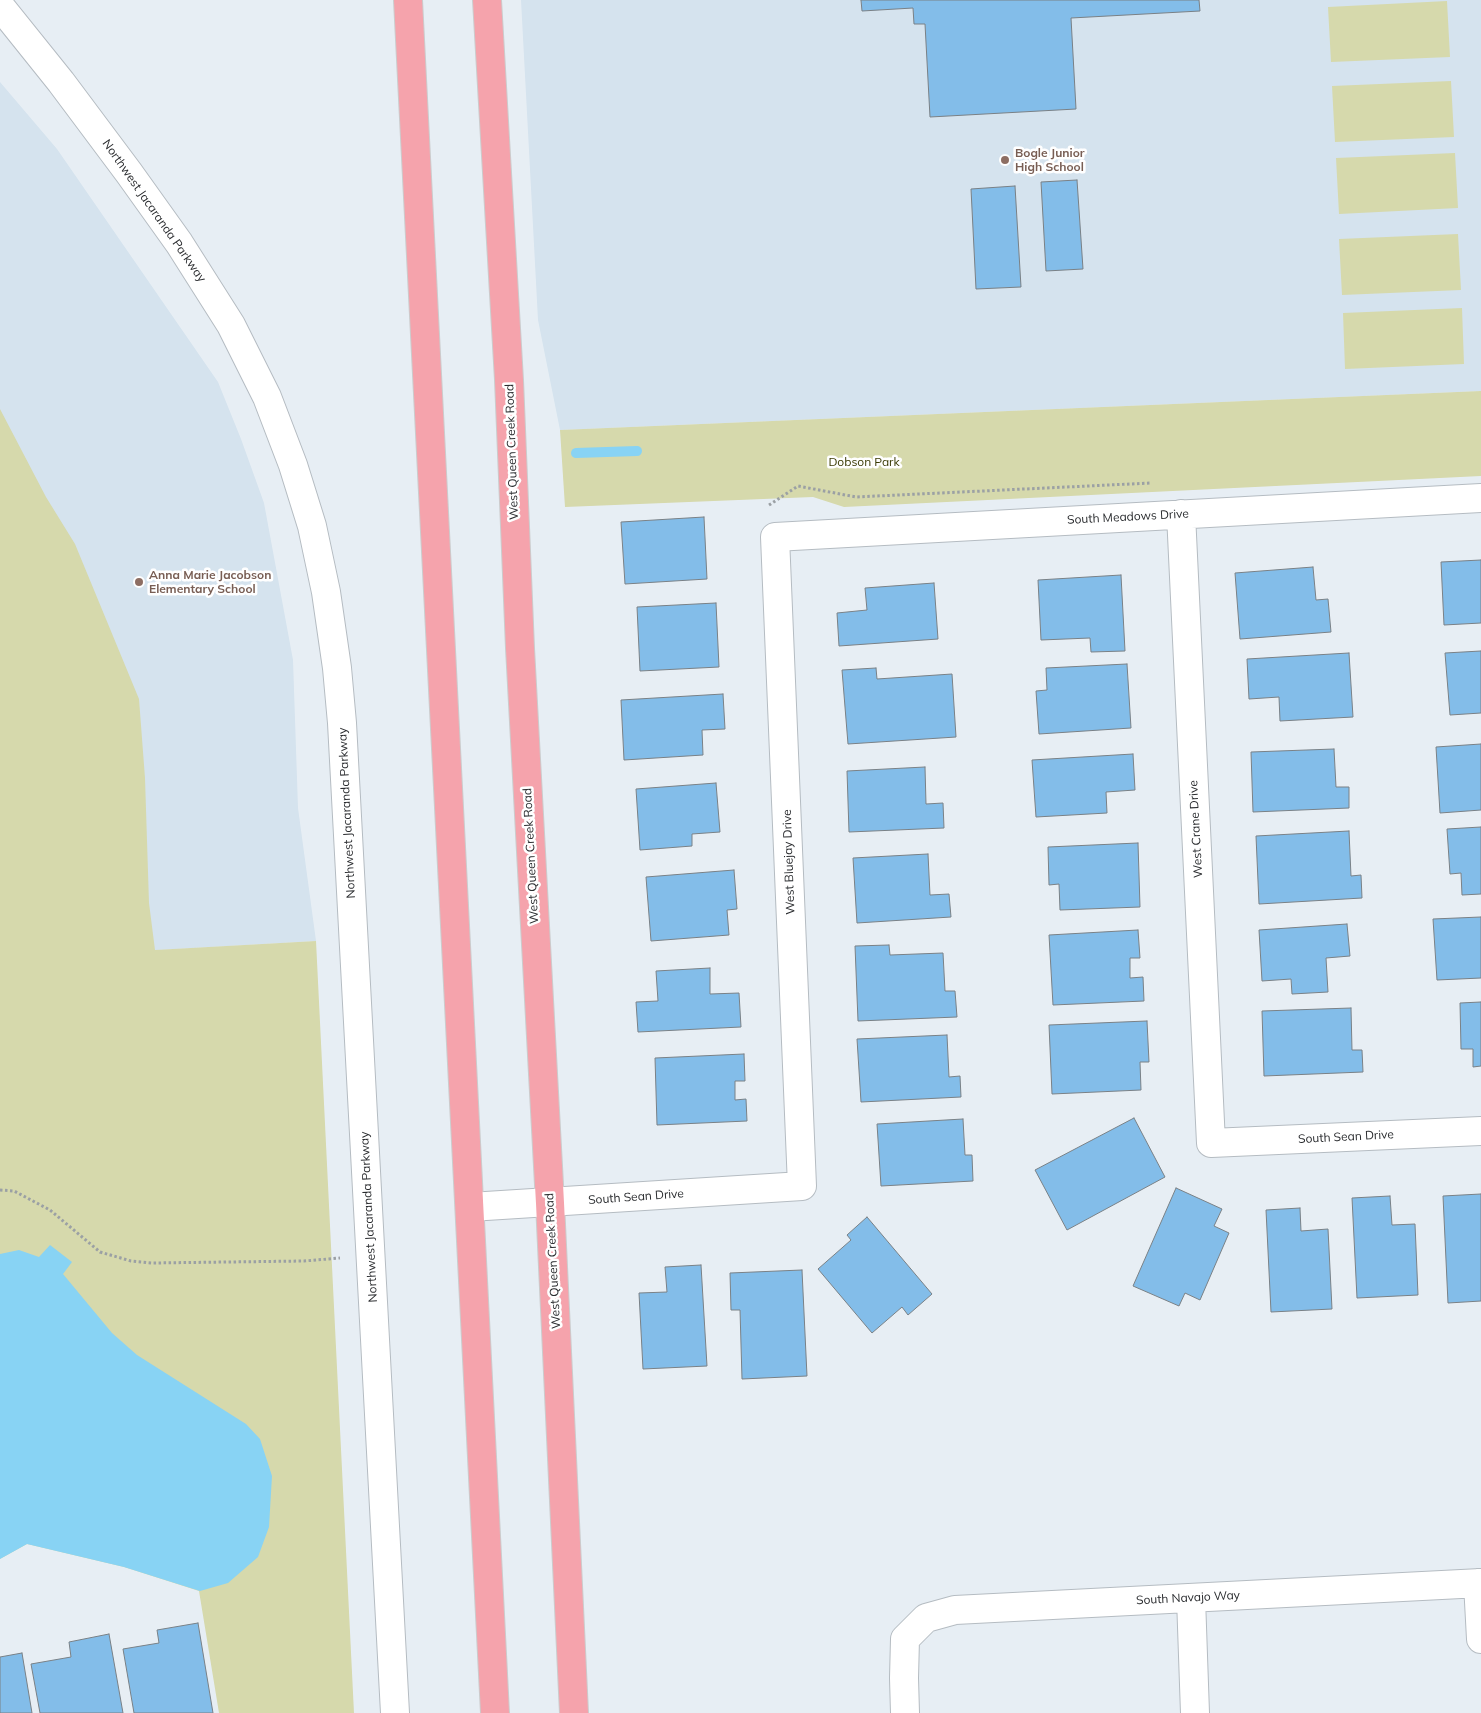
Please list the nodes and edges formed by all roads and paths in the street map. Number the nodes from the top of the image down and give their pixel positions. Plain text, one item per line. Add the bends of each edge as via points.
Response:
1 (408, 0) edge
2 (488, 0) edge
3 (0, 6) edge
4 (1481, 498) edge
5 (1181, 514) junction
6 (775, 537) joint
7 (1481, 1131) edge
8 (1211, 1143) joint
9 (802, 1186) joint
10 (0, 1190) edge
11 (550, 1203) junction
12 (470, 1207) junction
13 (371, 1256) junction
14 (1480, 1583) edge
15 (1191, 1598) junction
16 (1481, 1639) edge
17 (395, 1713) edge
18 (495, 1713) edge
19 (574, 1713) edge
20 (905, 1713) edge
21 (1195, 1713) edge

1 - 12 main road
2 - 11 main road, West Queen Creek Road
3 - 13 street, Northwest Jacaranda Parkway via 129,173 179,243 231,325 267,397 312,526 326,592 342,723
4 - 5 street, South Meadows Drive
5 - 6 street, South Meadows Drive
5 - 8 street, West Crane Drive
6 - 9 street, West Bluejay Drive
7 - 8 street, South Sean Drive
9 - 11 street, South Sean Drive
10 - 13 path via 14,1191 50,1210 100,1252 131,1261 304,1261
11 - 12 street, South Sean Drive
11 - 19 main road, West Queen Creek Road
12 - 18 main road
13 - 17 street, Northwest Jacaranda Parkway
14 - 15 street, South Navajo Way
14 - 16 street
15 - 20 street, South Navajo Way via 955,1610 926,1618 905,1639
15 - 21 street

